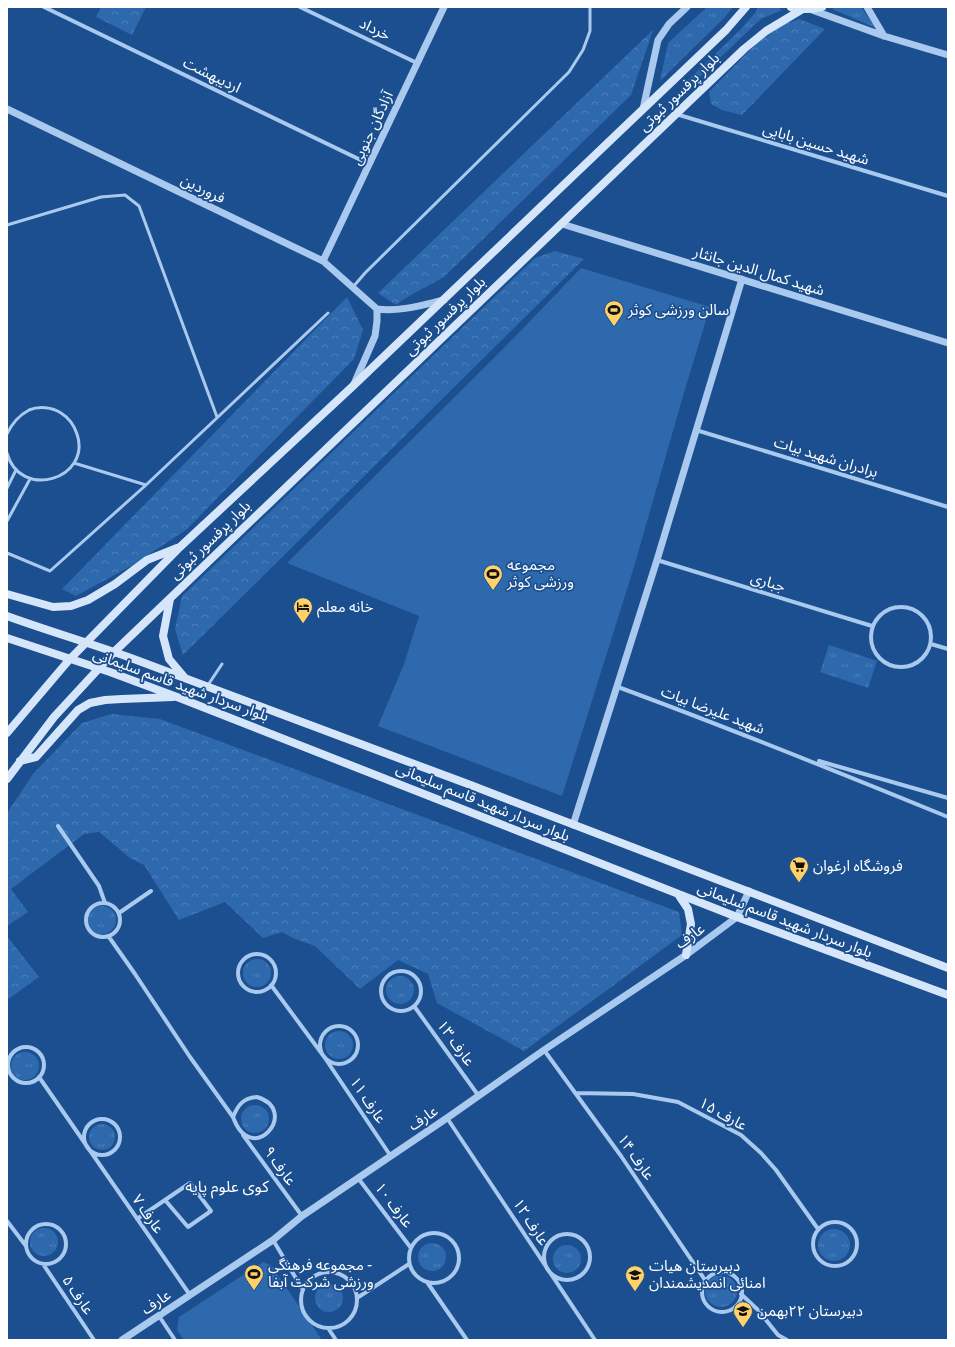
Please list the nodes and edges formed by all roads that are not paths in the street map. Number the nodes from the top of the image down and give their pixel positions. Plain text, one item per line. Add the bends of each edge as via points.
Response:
1 (44, 7) edge
2 (300, 7) edge
3 (444, 7) edge
4 (590, 7) edge
5 (687, 7) edge
6 (746, 7) edge
7 (792, 7) edge
8 (822, 7) edge
9 (867, 7) edge
10 (801, 10) junction
11 (812, 10) junction
12 (884, 36) junction
13 (948, 55) edge
14 (417, 63) junction
15 (7, 109) edge
16 (643, 109) junction
17 (676, 114) junction
18 (369, 164) junction
19 (948, 196) edge
20 (562, 224) junction
21 (7, 225) edge
22 (323, 261) junction
23 (742, 279) junction
24 (353, 287) junction
25 (444, 300) junction
26 (377, 309) junction
27 (328, 313) dead end
28 (948, 342) edge
29 (353, 386) junction
30 (217, 418) junction
31 (696, 430) junction
32 (7, 434) edge
33 (7, 453) edge
34 (74, 463) junction
35 (16, 470) junction
36 (30, 479) junction
37 (146, 486) junction
38 (7, 488) edge
39 (948, 507) edge
40 (7, 521) edge
41 (180, 547) junction
42 (7, 553) edge
43 (657, 560) junction
44 (7, 594) edge
45 (170, 598) junction
46 (7, 616) edge
47 (872, 626) junction
48 (7, 638) edge
49 (86, 642) junction
50 (931, 644) junction
51 (948, 649) edge
52 (114, 652) junction
53 (69, 660) junction
54 (222, 664) dead end
55 (98, 668) junction
56 (185, 678) junction
57 (207, 686) junction
58 (618, 688) junction
59 (177, 697) junction
60 (7, 733) edge
61 (800, 756) junction
62 (20, 761) junction
63 (7, 780) edge
64 (948, 798) edge
65 (948, 817) edge
66 (573, 824) junction
67 (58, 826) dead end
68 (151, 891) dead end
69 (749, 891) junction
70 (678, 894) junction
71 (105, 903) junction
72 (118, 913) junction
73 (737, 917) junction
74 (109, 937) junction
75 (686, 955) junction
76 (948, 968) edge
77 (271, 985) junction
78 (948, 995) edge
79 (414, 1006) junction
80 (544, 1050) junction
81 (325, 1058) junction
82 (39, 1077) junction
83 (576, 1093) junction
84 (478, 1095) junction
85 (233, 1117) junction
86 (448, 1118) junction
87 (239, 1130) junction
88 (86, 1146) junction
89 (390, 1155) junction
90 (358, 1178) junction
91 (165, 1200) junction
92 (302, 1216) junction
93 (137, 1220) junction
94 (7, 1221) edge
95 (818, 1229) junction
96 (273, 1240) junction
97 (26, 1246) junction
98 (411, 1248) junction
99 (43, 1264) junction
100 (409, 1264) junction
101 (547, 1269) junction
102 (705, 1280) junction
103 (426, 1282) junction
104 (303, 1290) junction
105 (741, 1294) junction
106 (190, 1295) junction
107 (357, 1298) junction
108 (159, 1316) junction
109 (328, 1328) junction
110 (94, 1340) edge
111 (122, 1340) edge
112 (175, 1340) edge
113 (336, 1340) edge
114 (467, 1340) edge
115 (595, 1340) edge
116 (787, 1340) edge

1 - 18 street, اردیبهشت
2 - 14 street, خرداد
3 - 14 street, آزادگان جنوبی
4 - 24 lane via 590,32 568,72
5 - 16 street via 669,24 658,40
6 - 16 main road, بلوار پرفسور ثبوتی via 726,30
7 - 10 main road
8 - 11 main road
9 - 12 street
10 - 11 main road
10 - 17 main road, بلوار پرفسور ثبوتی via 766,31 744,49
11 - 12 street
12 - 13 street
14 - 18 street, آزادگان جنوبی
15 - 22 street, فروردین
16 - 25 main road, بلوار پرفسور ثبوتی
17 - 19 street, شهید حسین بابایی
17 - 20 main road, بلوار پرفسور ثبوتی
18 - 22 street, آزادگان جنوبی
20 - 23 street, شهید کمال الدین جانثار
20 - 45 main road, بلوار پرفسور ثبوتی
21 - 30 lane via 102,196 125,195 139,206
22 - 24 street, فروردین
23 - 28 street, شهید کمال الدین جانثار
23 - 31 street
24 - 26 street, فروردین
25 - 26 street via 404,309
25 - 29 main road, بلوار پرفسور ثبوتی
26 - 29 street via 375,336
27 - 30 lane
29 - 41 main road, بلوار پرفسور ثبوتی
30 - 37 lane
31 - 39 street, برادران شهید بیات
31 - 43 street
32 - 34 lane via 20,415 32,409 56,410 67,417 75,427 79,439
33 - 35 lane
34 - 36 lane via 55,479
34 - 37 lane
35 - 36 lane
35 - 38 lane
36 - 40 lane
37 - 42 lane via 50,571
41 - 44 main road via 147,560 115,584 88,600 71,606 53,607
41 - 49 main road, بلوار پرفسور ثبوتی
43 - 47 street, جباری
43 - 58 street
45 - 52 main road, بلوار پرفسور ثبوتی
45 - 56 main road via 163,636 169,659
46 - 49 main road, بلوار سردار شهید قاسم سلیمانی
47 - 50 street via 879,615 890,608 903,606 916,610 926,619 931,631
47 - 50 street via 870,643 878,657 892,666 908,667 923,659
48 - 53 main road, بلوار سردار شهید قاسم سلیمانی
49 - 52 main road, بلوار سردار شهید قاسم سلیمانی
49 - 53 main road, بلوار پرفسور ثبوتی
50 - 51 street
52 - 55 main road, بلوار پرفسور ثبوتی
52 - 56 main road, بلوار سردار شهید قاسم سلیمانی
53 - 55 main road, بلوار سردار شهید قاسم سلیمانی
53 - 60 main road, بلوار پرفسور ثبوتی
54 - 57 lane
55 - 59 main road, بلوار سردار شهید قاسم سلیمانی
55 - 62 main road, بلوار پرفسور ثبوتی via 54,717
56 - 57 main road, بلوار سردار شهید قاسم سلیمانی
57 - 66 main road, بلوار سردار شهید قاسم سلیمانی
58 - 61 street, شهید علیرضا بیات
58 - 66 street
59 - 62 main road via 122,698 90,703 78,710 36,757
59 - 70 main road, بلوار سردار شهید قاسم سلیمانی
61 - 64 street, شهید علیرضا بیات
61 - 65 street, شهید علیرضا بیات
62 - 63 main road, بلوار پرفسور ثبوتی
66 - 69 main road, بلوار سردار شهید قاسم سلیمانی
67 - 71 street via 99,886
68 - 72 street
69 - 73 street
69 - 76 main road, بلوار سردار شهید قاسم سلیمانی
70 - 73 main road, بلوار سردار شهید قاسم سلیمانی
70 - 75 main road via 688,909 691,924
71 - 72 street via 115,908
71 - 74 street via 99,903 90,909 85,920 93,935
72 - 74 street via 118,930
73 - 75 street, عارف
73 - 78 main road, بلوار سردار شهید قاسم سلیمانی
74 - 85 street
75 - 80 street, عارف
77 - 77 street via 276,974 275,967 268,958 256,954 244,958 240,963 238,975 243,986 254,992
77 - 81 street, عارف ۱۱
79 - 79 street via 418,1002 421,989 415,977 404,971 391,974 382,983 384,1002 395,1010 408,1010
79 - 84 street, عارف ۱۳
80 - 83 street, عارف ۱۴
80 - 84 street, عارف
81 - 81 street via 336,1064 348,1062 358,1047 356,1035 346,1027 333,1026 327,1030 320,1040 321,1052
81 - 89 street, عارف ۱۱
82 - 82 street via 43,1072 44,1061 37,1051 26,1047 11,1054 8,1066 12,1077 17,1081 29,1083
82 - 88 street, عارف ۷
83 - 95 street, عارف ۱۵ via 633,1094 678,1102 741,1135 776,1170
83 - 102 street, عارف ۱۴
84 - 86 street, عارف
85 - 87 street
85 - 87 street via 239,1105 250,1098 263,1099 273,1108 275,1121 269,1133 256,1138 244,1135
86 - 89 street, عارف
86 - 101 street, عارف ۱۲
87 - 92 street, عارف ۹
88 - 88 street via 96,1154 113,1151 119,1142 115,1125 105,1119 94,1121 86,1129
88 - 93 street, عارف ۷
89 - 90 street, عارف
90 - 92 street, عارف
90 - 98 street, عارف ۱۰
91 - 91 street via 190,1183 211,1211 188,1227
91 - 93 street
92 - 96 street, عارف
93 - 106 street, عارف ۷
94 - 97 street
95 - 95 street via 813,1243 816,1257 828,1265 849,1262 857,1250 857,1242 851,1229 838,1222 831,1222
96 - 104 street
96 - 106 street, عارف
97 - 99 street via 31,1258
97 - 99 street via 29,1234 39,1225 52,1225 63,1233 66,1246 61,1258 56,1262
98 - 100 street
98 - 103 street via 415,1241 429,1233 445,1236 452,1240 456,1247 458,1259 455,1271 450,1277 435,1283
99 - 110 street, عارف ۵
100 - 103 street via 413,1272
100 - 107 street
101 - 101 street via 561,1279 578,1278 589,1266 590,1248 582,1238 570,1233 561,1234 553,1238 544,1252
101 - 115 street, عارف ۱۲
102 - 105 street via 716,1272 729,1273 739,1282
102 - 105 street via 703,1299 711,1309 730,1310 736,1306
103 - 114 street
104 - 107 street via 308,1281 315,1276 333,1272 350,1281
104 - 109 street via 302,1307 306,1315 312,1322
105 - 116 street via 758,1310 778,1336
106 - 108 street, عارف
107 - 109 street via 352,1316 337,1327
108 - 111 street, عارف
108 - 112 street
109 - 113 street

